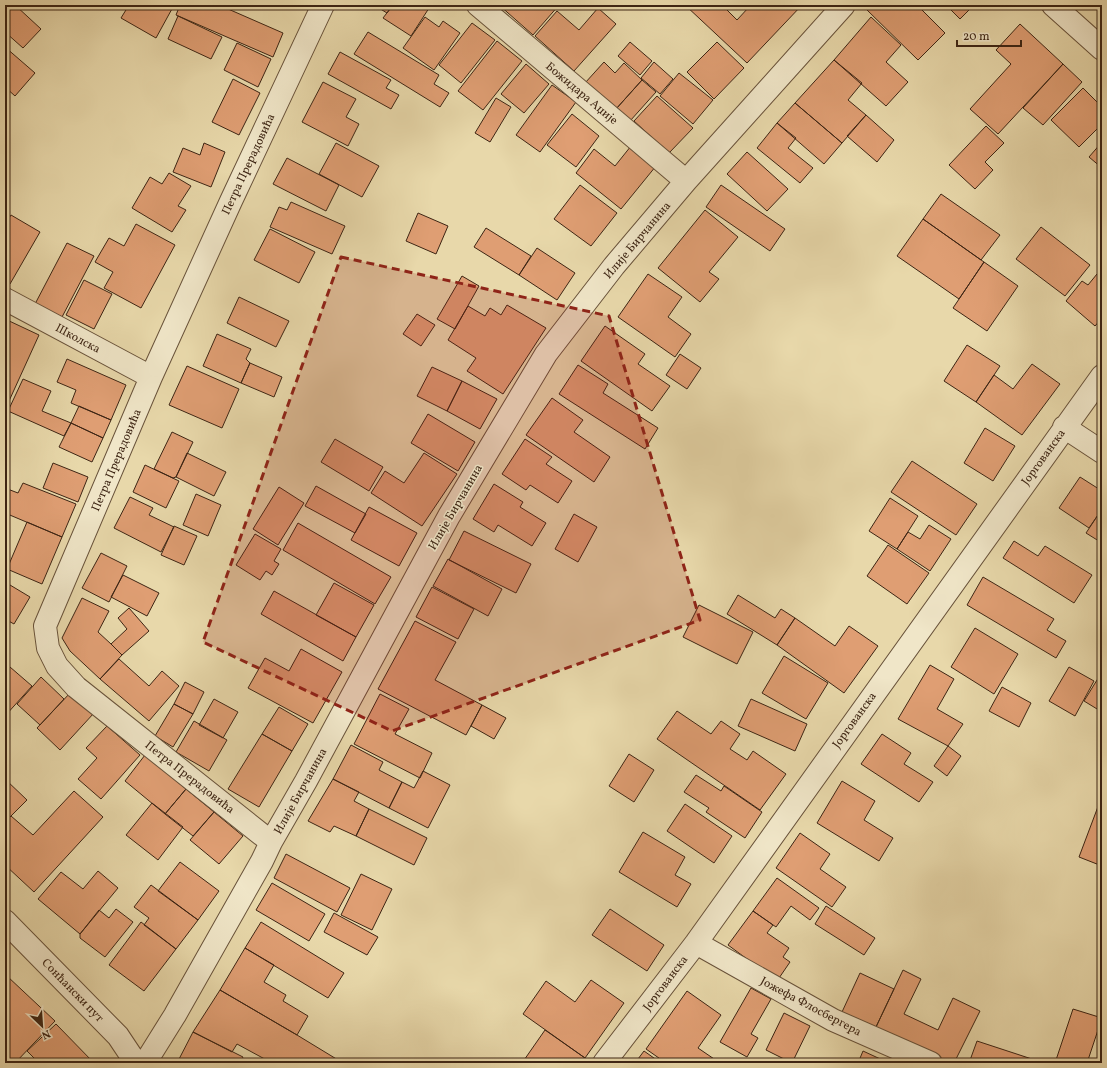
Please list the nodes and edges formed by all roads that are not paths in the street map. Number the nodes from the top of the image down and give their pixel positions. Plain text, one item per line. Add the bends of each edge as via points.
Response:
1 (323, 5) edge
2 (478, 5) edge
3 (844, 5) edge
4 (1053, 5) edge
5 (1102, 49) edge
6 (686, 181) junction
7 (5, 299) edge
8 (1102, 376) edge
9 (151, 377) junction
10 (1064, 427) junction
11 (1102, 452) edge
12 (271, 842) junction
13 (5, 921) edge
14 (696, 943) junction
15 (136, 1063) edge
16 (145, 1063) edge
17 (604, 1063) edge
18 (931, 1063) edge

1 - 9 street, Петра Прерадовића
2 - 6 street, Божидара Аџије
3 - 6 street, Илије Бирчанина
4 - 5 street
6 - 12 street, Илије Бирчанина via 614,266 546,354 449,516
7 - 9 street, Школска
8 - 10 street, Јоргованска
9 - 12 street, Петра Прерадовића via 45,626 48,648 57,666 76,687
10 - 11 street
10 - 14 street, Јоргованска
12 - 16 street, Илије Бирчанина
13 - 15 street, Сонћански пут via 118,1036
14 - 17 street, Јоргованска
14 - 18 street, Јожефа Флосбергера via 832,1020

